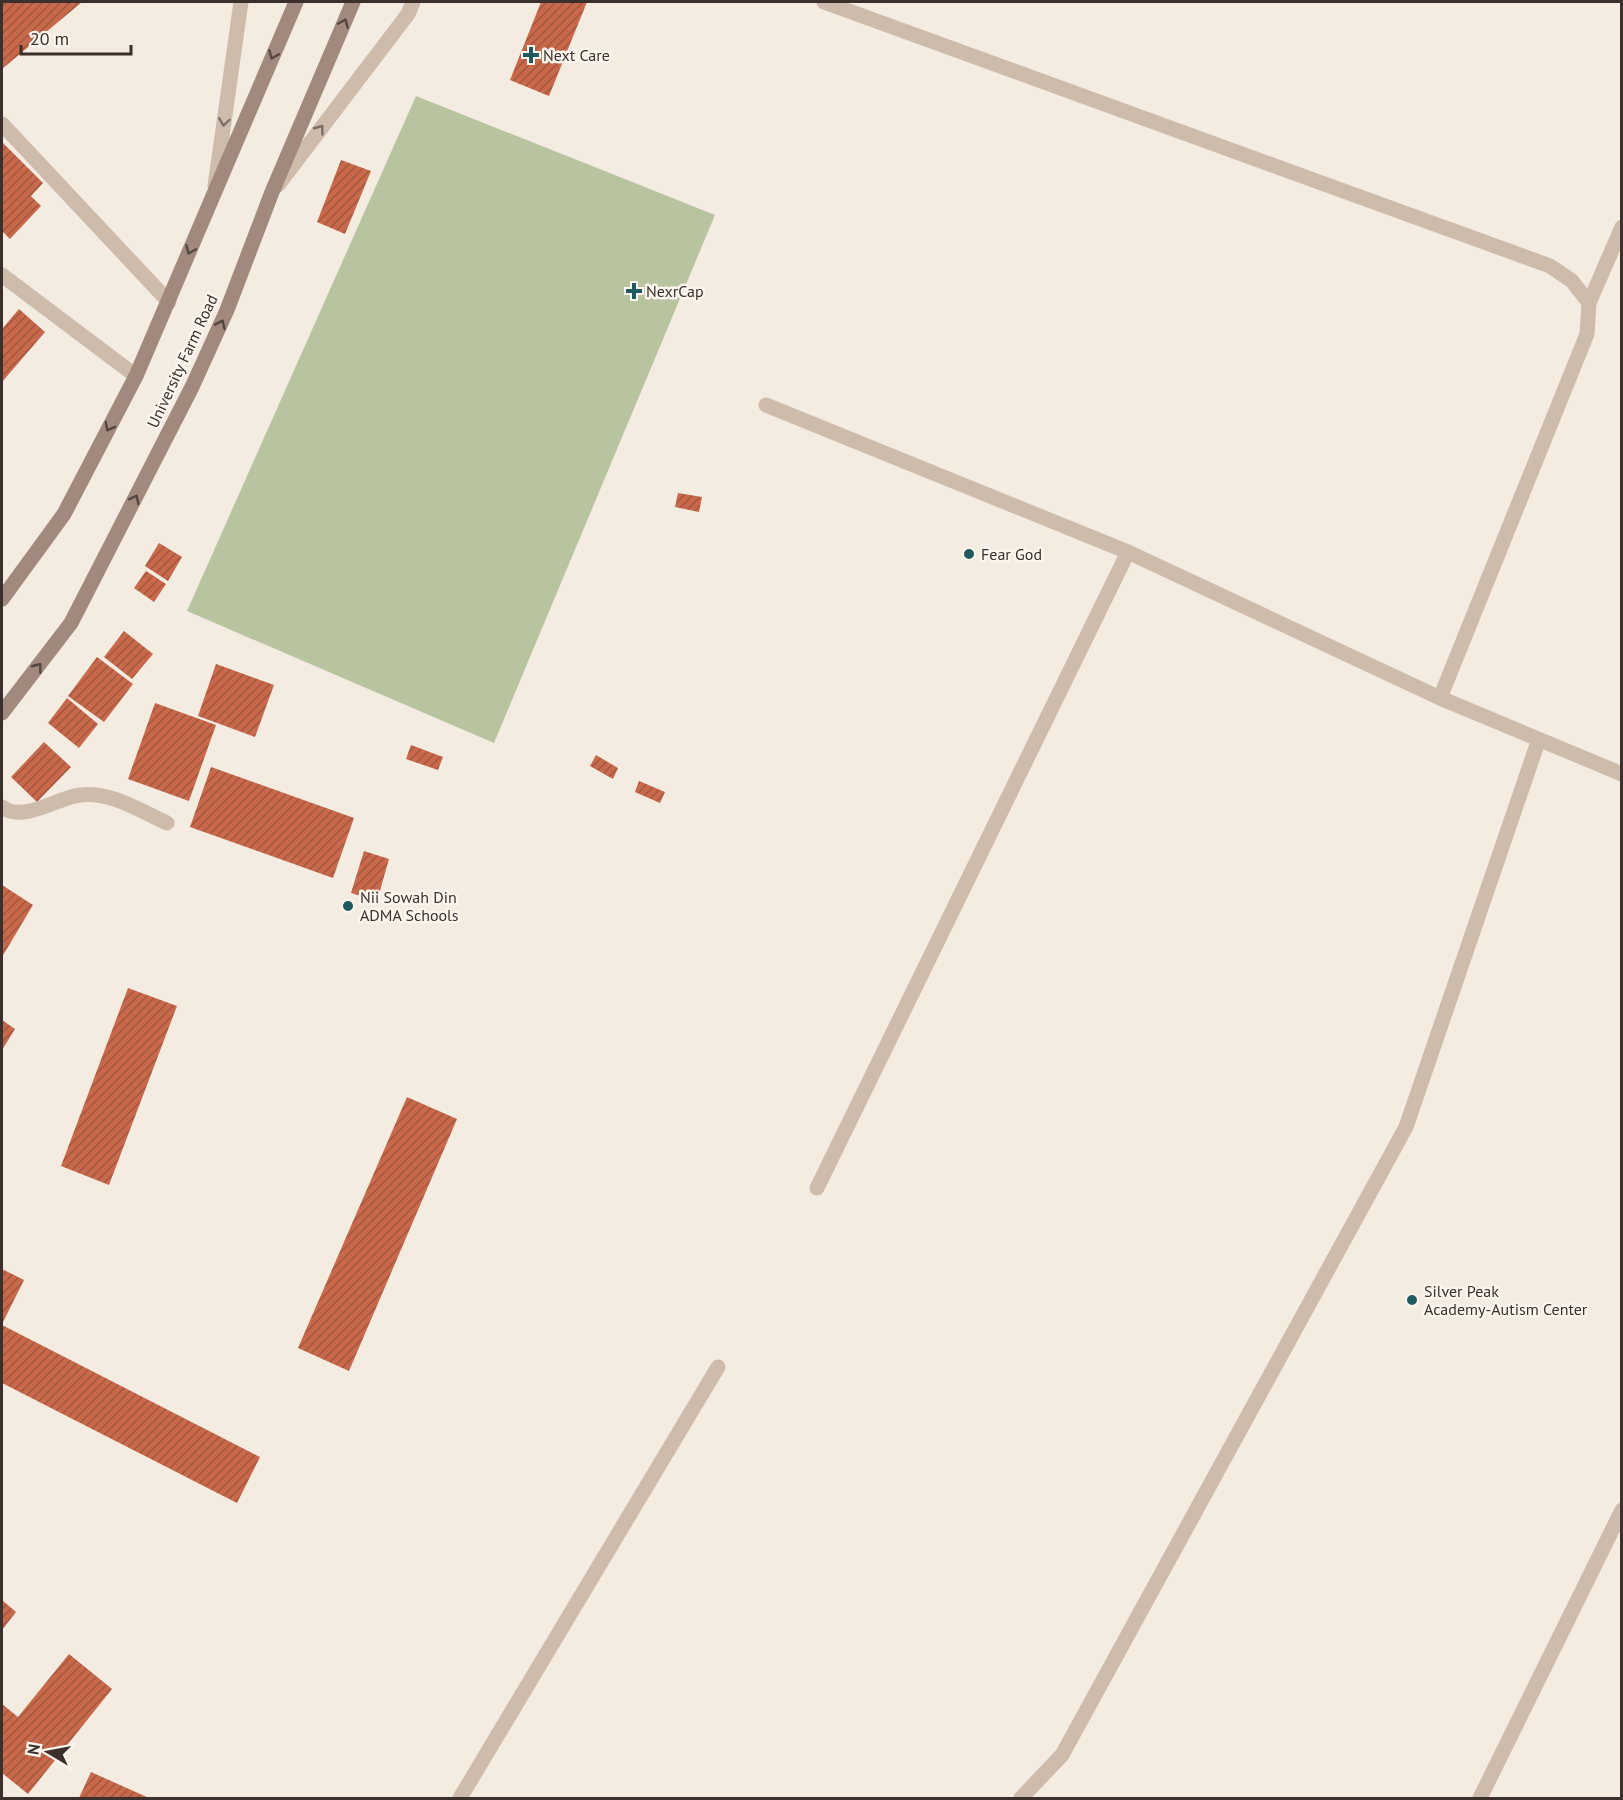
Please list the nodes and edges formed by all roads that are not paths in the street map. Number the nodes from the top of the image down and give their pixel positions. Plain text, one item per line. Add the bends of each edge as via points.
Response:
1 (241, 2) edge
2 (296, 2) edge
3 (353, 2) edge
4 (413, 2) edge
5 (824, 2) edge
6 (2, 124) edge
7 (272, 192) junction
8 (213, 196) junction
9 (1622, 227) edge
10 (2, 275) edge
11 (169, 302) junction
12 (1589, 303) junction
13 (136, 376) junction
14 (766, 405) dead end
15 (1128, 552) junction
16 (2, 599) edge
17 (1440, 698) junction
18 (2, 713) edge
19 (1539, 739) junction
20 (1622, 774) edge
21 (2, 807) edge
22 (167, 823) dead end
23 (817, 1188) dead end
24 (718, 1367) dead end
25 (1622, 1510) edge
26 (460, 1798) edge
27 (1021, 1798) edge
28 (1480, 1798) edge

1 -> 8 street
2 -> 8 street
7 -> 3 street, University Farm Road
7 -> 4 street via 408,14
5 - 12 street via 1550,266 1572,281
6 - 11 street
18 -> 7 street, University Farm Road via 71,623 192,387 227,310
8 -> 11 street
9 - 12 street
10 - 13 street
11 - 13 street
12 - 17 street via 1587,334
13 -> 16 street via 64,514
14 - 15 street
15 - 17 street
15 - 23 street
17 - 19 street
19 - 20 street
19 - 27 street via 1406,1127 1062,1755
21 - 22 street via 10,813 23,813 80,795 108,796
24 - 26 street
25 - 28 street

